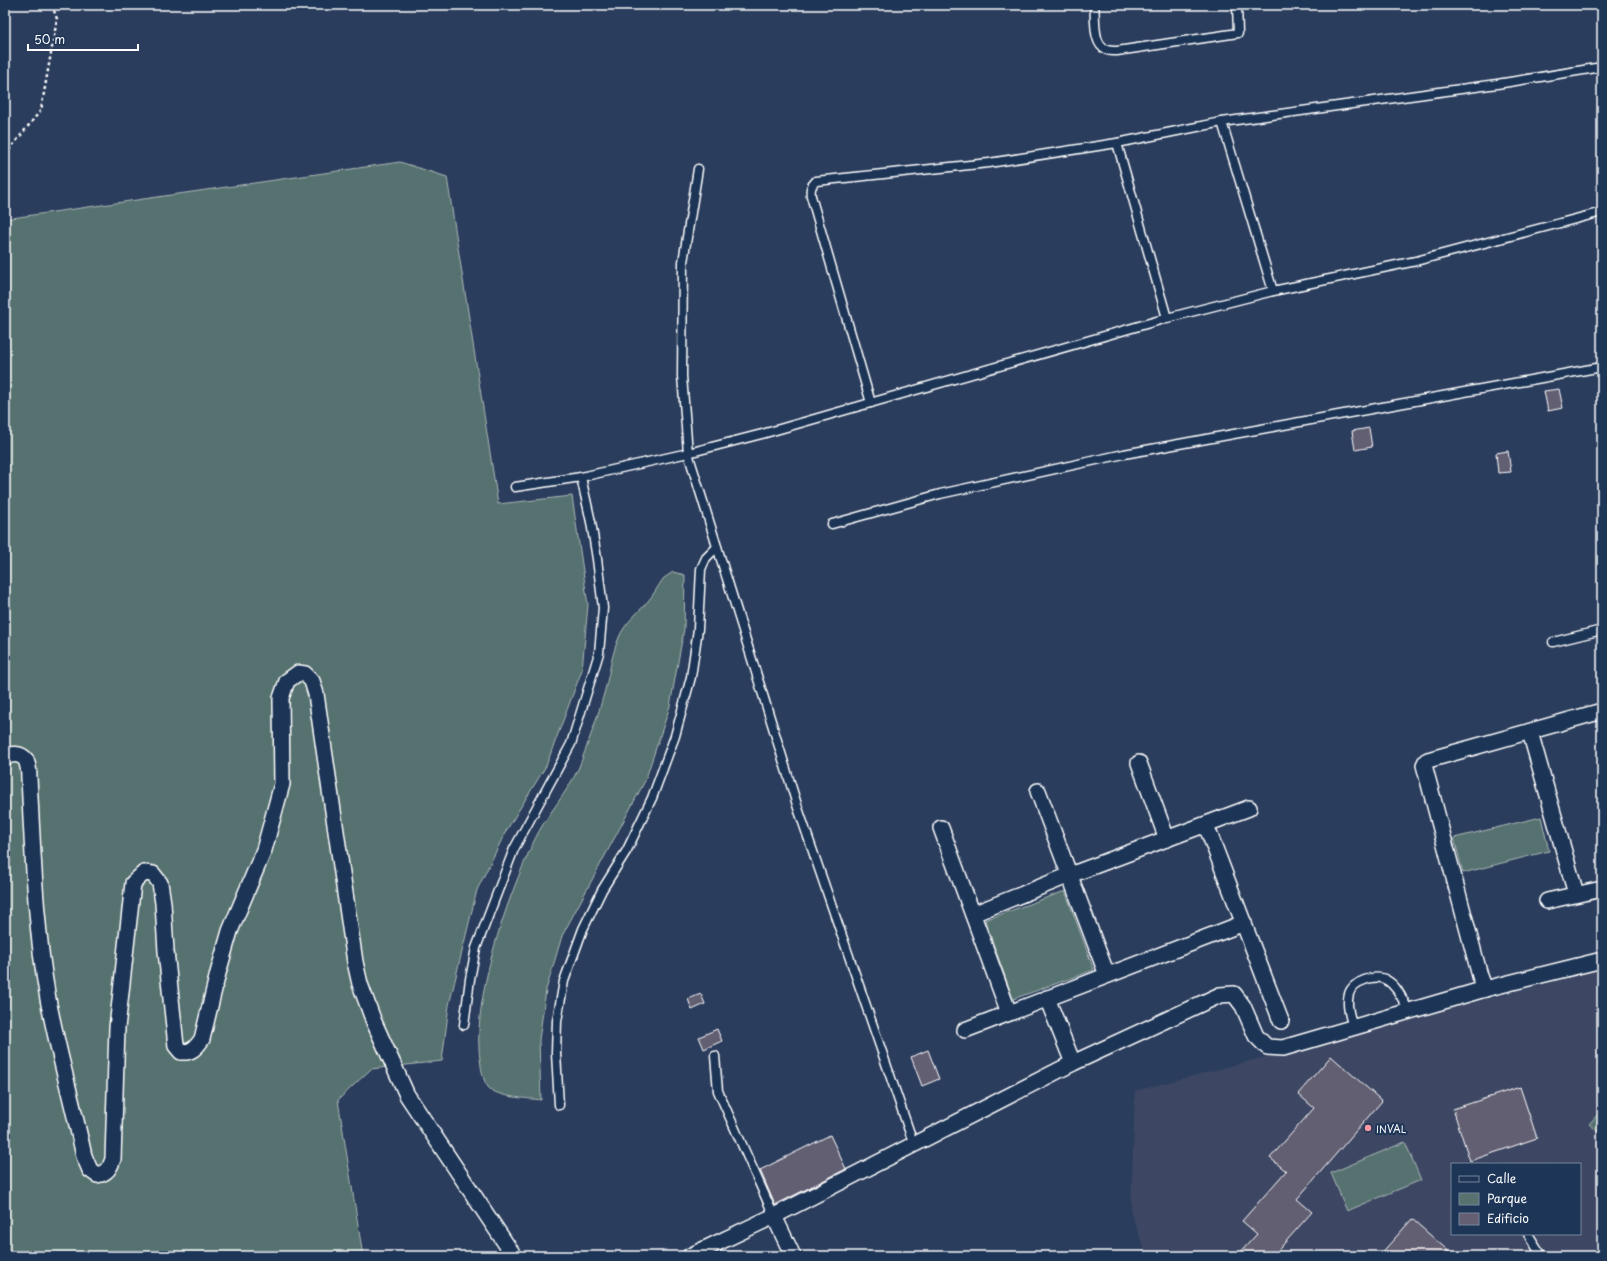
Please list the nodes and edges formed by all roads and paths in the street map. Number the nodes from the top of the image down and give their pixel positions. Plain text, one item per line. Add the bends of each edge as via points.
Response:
1 (52, 5) edge
2 (1094, 5) edge
3 (1237, 5) edge
4 (1602, 67) edge
5 (1222, 122) junction
6 (1117, 143) junction
7 (5, 155) edge
8 (698, 169) dead end
9 (1602, 212) edge
10 (1273, 291) junction
11 (1167, 318) junction
12 (1602, 367) edge
13 (871, 402) junction
14 (688, 453) junction
15 (581, 477) junction
16 (515, 487) dead end
17 (832, 524) dead end
18 (717, 547) junction
19 (1602, 630) edge
20 (1553, 642) dead end
21 (1602, 711) edge
22 (1530, 732) junction
23 (5, 758) edge
24 (1139, 763) dead end
25 (1038, 791) dead end
26 (1249, 808) dead end
27 (1206, 825) junction
28 (941, 828) dead end
29 (1167, 839) junction
30 (1070, 876) junction
31 (1602, 889) edge
32 (1576, 894) junction
33 (1547, 901) dead end
34 (973, 914) junction
35 (1244, 923) junction
36 (1602, 960) edge
37 (1107, 975) junction
38 (1485, 989) junction
39 (1047, 998) junction
40 (1409, 1011) junction
41 (1009, 1013) junction
42 (1281, 1021) dead end
43 (464, 1025) dead end
44 (1353, 1027) junction
45 (965, 1030) dead end
46 (715, 1056) dead end
47 (1073, 1063) junction
48 (558, 1105) dead end
49 (914, 1145) junction
50 (774, 1216) junction
51 (1529, 1235) edge
52 (514, 1256) edge
53 (690, 1256) edge
54 (793, 1256) edge
55 (1542, 1256) edge

1 - 7 path via 57,18 41,110
2 - 3 lane via 1100,46 1117,51 1238,33
4 - 5 lane
5 - 6 lane
5 - 10 lane
6 - 11 lane
6 - 13 lane via 989,163 823,180 816,181 811,186 811,196
8 - 14 lane via 683,262 682,376
9 - 10 lane via 1416,261
10 - 11 lane
11 - 13 lane
12 - 17 lane via 1124,454 940,494
13 - 14 lane
14 - 15 lane
14 - 18 lane
15 - 16 lane
15 - 43 lane via 596,552 603,608 599,653 571,744 514,849 476,948
18 - 48 lane via 706,558 701,570 698,629 691,677 674,736 652,798 627,850 582,929 564,981 557,1021
18 - 49 lane via 798,808
19 - 20 lane
21 - 22 street
22 - 32 street
22 - 38 street via 1428,760 1424,765
23 - 52 street via 15,754 26,760 39,940 48,999 84,1156 90,1170 97,1175 103,1174 110,1169 113,1159 117,1028 134,883 144,873 152,874 160,883 176,1046 181,1052 188,1053 197,1048 202,1040 230,931 264,850 282,784 281,698 287,681 298,673 305,674 312,681 316,694 355,962 363,992 407,1095
24 - 29 street
25 - 30 street
26 - 27 street
27 - 29 street
27 - 35 street
28 - 34 street
29 - 30 street
30 - 34 street
30 - 37 street
31 - 32 street
32 - 33 street
34 - 41 street
35 - 37 street
35 - 42 street
36 - 38 street
37 - 39 street
38 - 40 street
39 - 41 street
39 - 47 street
40 - 44 street
40 - 44 lane via 1389,981 1382,977 1370,978 1349,992 1348,1001
41 - 45 street
44 - 47 street via 1283,1048 1267,1047 1256,1036 1243,1006 1234,994 1220,995
46 - 50 lane via 718,1091
47 - 49 street
49 - 50 street
50 - 53 street
50 - 54 street
51 - 55 lane

